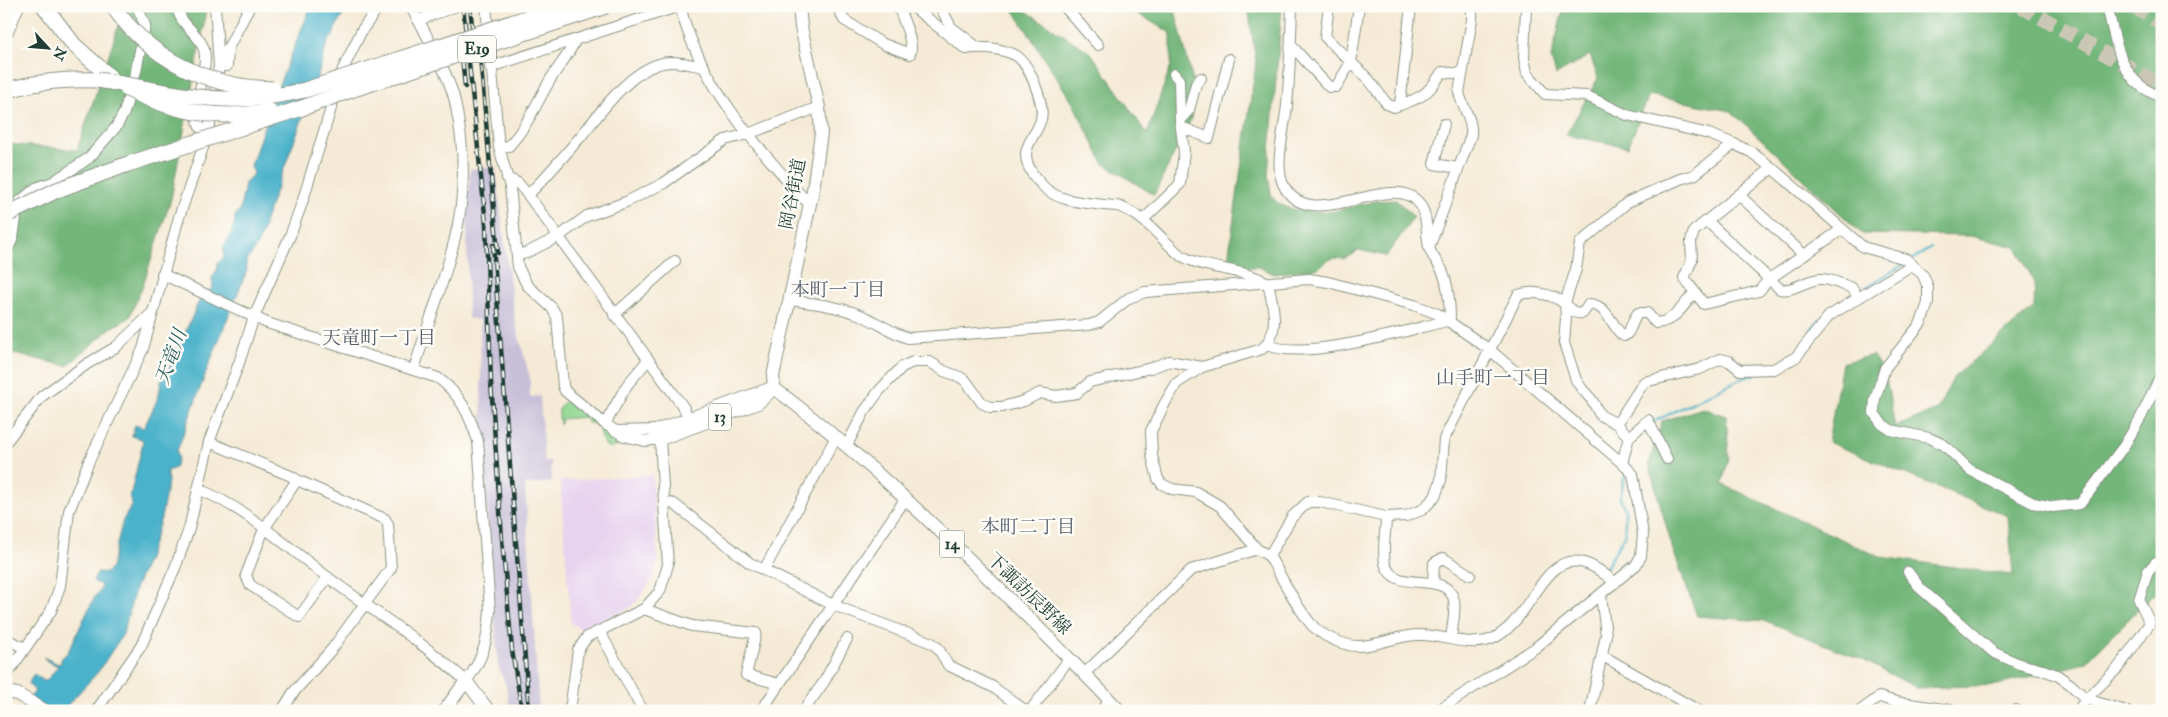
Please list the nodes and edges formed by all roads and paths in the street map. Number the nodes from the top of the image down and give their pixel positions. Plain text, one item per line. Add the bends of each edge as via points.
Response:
1 (16, 6) edge
2 (44, 6) edge
3 (113, 6) edge
4 (137, 6) edge
5 (177, 6) edge
6 (215, 6) edge
7 (250, 6) edge
8 (379, 6) edge
9 (410, 6) edge
10 (563, 6) edge
11 (606, 6) edge
12 (680, 6) edge
13 (799, 6) edge
14 (837, 6) edge
15 (898, 6) edge
16 (912, 6) edge
17 (940, 6) edge
18 (1064, 6) edge
19 (1292, 6) edge
20 (1329, 6) edge
21 (1359, 6) edge
22 (1411, 6) edge
23 (1472, 6) edge
24 (1526, 6) edge
25 (2108, 6) edge
26 (454, 7) edge
27 (485, 7) edge
28 (419, 20) junction
29 (6, 30) edge
30 (575, 41) junction
31 (1098, 45) dead end
32 (1291, 45) junction
33 (977, 47) junction
34 (1230, 59) dead end
35 (1351, 62) junction
36 (219, 66) junction
37 (490, 67) junction
38 (704, 67) junction
39 (1174, 74) dead end
40 (1462, 74) junction
41 (103, 78) junction
42 (1201, 78) dead end
43 (347, 84) junction
44 (9, 90) edge
45 (2162, 98) edge
46 (1400, 105) junction
47 (819, 107) junction
48 (1180, 124) junction
49 (1444, 124) dead end
50 (208, 130) junction
51 (748, 134) junction
52 (1734, 144) junction
53 (499, 147) junction
54 (1458, 168) junction
55 (1772, 168) junction
56 (507, 178) junction
57 (528, 194) junction
58 (1740, 196) junction
59 (809, 204) junction
60 (6, 215) edge
61 (1143, 220) junction
62 (1707, 221) junction
63 (1841, 230) junction
64 (558, 237) junction
65 (1429, 248) junction
66 (6, 253) edge
67 (517, 255) junction
68 (1804, 255) junction
69 (675, 261) dead end
70 (1912, 265) junction
71 (162, 274) junction
72 (1769, 279) junction
73 (1268, 283) junction
74 (1694, 293) junction
75 (1858, 297) junction
76 (790, 300) junction
77 (1565, 303) junction
78 (153, 313) junction
79 (250, 315) junction
80 (614, 315) junction
81 (1449, 322) junction
82 (1266, 345) junction
83 (1490, 350) junction
84 (648, 360) junction
85 (1202, 367) junction
86 (414, 369) junction
87 (2162, 372) edge
88 (774, 388) junction
89 (688, 418) junction
90 (605, 424) junction
91 (1617, 424) junction
92 (659, 434) junction
93 (836, 436) junction
94 (1629, 438) junction
95 (6, 442) edge
96 (209, 442) junction
97 (847, 445) junction
98 (1667, 459) dead end
99 (1622, 463) junction
100 (297, 480) junction
101 (198, 490) junction
102 (906, 498) junction
103 (664, 502) junction
104 (1386, 517) junction
105 (264, 528) junction
106 (1258, 549) junction
107 (1269, 556) junction
108 (2162, 562) edge
109 (764, 570) junction
110 (1908, 572) dead end
111 (1470, 575) dead end
112 (328, 577) junction
113 (1615, 583) junction
114 (1433, 584) junction
115 (1601, 595) junction
116 (366, 604) junction
117 (833, 605) junction
118 (644, 609) junction
119 (600, 632) junction
120 (6, 639) edge
121 (847, 639) dead end
122 (1451, 639) junction
123 (25, 648) junction
124 (1603, 656) junction
125 (1070, 658) junction
126 (1084, 674) junction
127 (6, 676) edge
128 (466, 681) junction
129 (779, 684) junction
130 (9, 692) edge
131 (2086, 699) junction
132 (1110, 700) junction
133 (1441, 708) edge
134 (46, 711) edge
135 (96, 711) edge
136 (282, 711) edge
137 (444, 711) edge
138 (489, 711) edge
139 (570, 711) edge
140 (643, 711) edge
141 (761, 711) edge
142 (803, 711) edge
143 (1026, 711) edge
144 (1030, 711) edge
145 (1100, 711) edge
146 (1120, 711) edge
147 (1455, 711) edge
148 (1590, 711) edge
149 (1699, 711) edge
150 (1860, 711) edge
151 (1956, 711) edge
152 (2078, 711) edge
153 (2126, 711) edge

1 - 29 highway
2 - 41 highway
3 - 43 highway, bridge via 126,24 155,50 187,70 223,83 276,89
4 - 66 street via 145,25 124,113 108,138 89,158 52,182 36,188 18,203
5 - 50 street via 177,12 204,47 198,122 201,128
6 - 36 street
7 - 36 street via 228,48 227,66
8 - 79 street via 362,30 344,69 290,236
9 - 28 street
10 - 43 highway, E19, bridge
11 - 43 highway, E19, bridge
12 - 30 street
12 - 38 street via 691,42
13 - 47 main road, 岡谷街道
14 - 15 street via 844,20 883,44 910,54 912,50
16 - 33 street via 966,49
17 - 33 street via 951,27
18 - 31 street
19 - 32 street
20 - 35 street via 1325,38
21 - 35 street
22 - 46 street
23 - 40 street
24 - 52 street via 1524,58 1527,73 1545,94 1587,96 1627,115 1708,134
25 - 45 street via 2127,70 2140,86
26 - 28 street
27 - 37 street
28 - 86 street via 455,101 463,163 455,241
30 - 37 street
30 - 53 street via 550,79 524,129 509,146
32 - 35 street via 1329,87 1336,87
32 - 65 street via 1280,166 1285,188 1298,200 1314,206 1392,193 1408,195 1422,209
33 - 61 street via 1016,56 1033,81 1041,99 1042,119 1027,146 1026,156 1030,170 1041,185 1074,201 1122,207
34 - 48 street via 1209,138
35 - 46 street via 1387,104
36 - 50 street
37 - 53 street
38 - 51 street
38 - 57 street via 660,63 646,70 614,95 551,172
39 - 48 street via 1179,80
40 - 46 street via 1442,72 1426,94
40 - 54 street via 1459,92 1472,126
41 - 43 highway, bridge via 165,106 226,115 266,112
41 - 44 highway via 54,80
42 - 48 street
43 - 60 highway, bridge via 302,108 86,178
47 - 51 street
47 - 59 main road, 岡谷街道 via 821,132
48 - 61 street via 1184,152 1180,184
49 - 54 street via 1434,164
50 - 71 street
51 - 59 street
51 - 64 street via 725,140 664,183 587,216
52 - 55 street
52 - 77 street via 1694,175 1628,202 1588,235 1580,243 1576,270
53 - 56 street
54 - 65 street
55 - 58 street
55 - 63 street
56 - 57 street via 518,183
56 - 67 street
57 - 64 street
58 - 62 street
58 - 68 street
59 - 76 main road, 岡谷街道
61 - 73 street via 1181,256 1253,274
62 - 72 street
62 - 74 street via 1694,231 1692,260 1684,278
63 - 68 street
63 - 70 street via 1862,247 1906,259
64 - 67 street
64 - 80 street
65 - 81 street via 1445,281
67 - 90 street via 518,267 528,285 557,317 565,391
68 - 72 street
69 - 80 street
70 - 75 street
70 - 87 street via 1923,275 1928,287 1927,310 1921,323 1885,368 1874,412 1891,430 1944,444 1970,470 2033,503 2054,507 2080,504 2124,446 2142,417
71 - 78 street
71 - 79 street
72 - 74 street via 1759,290 1704,304
72 - 75 street via 1780,289 1788,291 1823,278 1852,288
73 - 76 street via 1145,292 1089,325 908,338 888,331 861,315
73 - 81 street via 1309,279 1328,282 1414,304
73 - 82 street via 1274,312 1273,335
74 - 77 street via 1675,316 1663,322 1656,323 1647,313 1638,313 1624,336 1599,307 1589,304 1579,314
75 - 91 street via 1829,316 1796,357 1774,369 1740,370 1729,361 1720,359 1700,369 1644,382
76 - 88 main road, 岡谷街道 via 773,376
77 - 83 street via 1540,294 1518,295
77 - 91 street via 1564,343 1576,380 1600,415
78 - 95 street via 116,348 42,396
78 - 123 street via 143,349 89,461 69,511 60,586 51,610
79 - 86 street
79 - 96 street via 239,363
80 - 84 street
81 - 82 street via 1330,348 1277,349
81 - 83 street
82 - 85 street
83 - 99 street
83 - 104 street via 1444,439 1441,480 1435,496 1422,510 1406,516
84 - 89 street
84 - 90 street via 628,385
85 - 97 street via 1169,361 1090,382 1077,393 1056,396 1040,393 1024,401 990,407 982,403 960,377 930,362 914,362 902,366 879,392 864,412
85 - 106 street via 1177,383 1151,430 1152,456 1158,479 1172,489 1196,492 1214,501
86 - 128 street via 438,378 452,389 470,416 478,441 490,610 483,655
88 - 89 main road, 13
88 - 92 main road, 13 via 758,403
88 - 93 main road, 下諏訪辰野線 / 14
89 - 92 main road, 13
90 - 92 street via 619,434
91 - 94 street
92 - 103 street
93 - 97 main road, 下諏訪辰野線 / 14
93 - 109 street
94 - 98 street via 1648,420
94 - 99 street
96 - 100 street
96 - 101 street
97 - 102 main road, 下諏訪辰野線 / 14
99 - 113 street via 1633,474 1643,544 1636,564
100 - 105 street
100 - 116 street via 385,519 388,524 391,568
101 - 105 street via 217,497
101 - 135 street via 186,537 141,646
102 - 117 street
102 - 125 main road, 下諏訪辰野線 / 14
103 - 109 street via 674,504 750,563
103 - 118 street via 668,565 660,590
104 - 107 street via 1308,502 1292,517
104 - 114 street via 1385,562 1389,572 1398,579
105 - 112 street
105 - 112 street via 246,575 250,585 299,617
106 - 107 street
106 - 126 street via 1191,570
107 - 122 street via 1312,625 1341,643 1357,646 1376,644 1402,635
108 - 131 street via 2156,562 2148,571 2139,600 2150,623 2118,668
109 - 117 street
110 - 131 street via 1921,589 1993,652 2057,676
111 - 114 street via 1443,558 1434,563
112 - 116 street
113 - 115 street
113 - 122 street via 1589,564 1566,563 1553,570 1508,630 1492,639 1477,642
114 - 122 street via 1449,591 1454,601
115 - 124 street via 1606,634
115 - 133 street via 1535,648
116 - 128 street via 438,655
116 - 136 street via 332,649 293,692
117 - 129 street
117 - 143 street via 932,643 948,665 994,687
118 - 119 street
118 - 129 street via 692,626 756,633 746,675
119 - 139 street via 587,637 578,650
119 - 140 street
120 - 123 street
121 - 142 street via 824,682
123 - 127 street
124 - 148 street
124 - 149 street
125 - 126 main road, 下諏訪辰野線 / 14
125 - 144 street
126 - 132 main road, 下諏訪辰野線 / 14
128 - 137 main road
128 - 138 main road
129 - 141 street
130 - 134 main road
131 - 152 street
131 - 153 street
132 - 145 street
132 - 146 main road, 下諏訪辰野線 / 14
133 - 147 street
150 - 151 street via 1879,697

